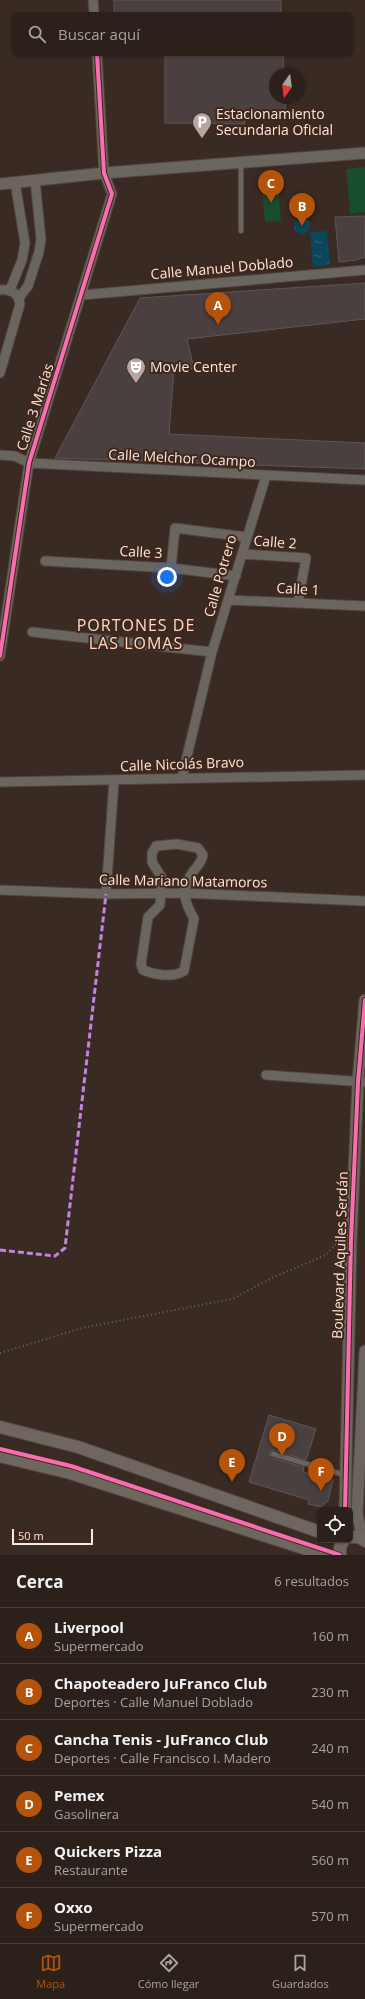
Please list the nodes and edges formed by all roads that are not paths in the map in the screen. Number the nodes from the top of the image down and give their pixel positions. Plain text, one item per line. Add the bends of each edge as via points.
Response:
1 (93, 0) edge
2 (94, 12) edge
3 (96, 56) edge
4 (365, 153) edge
5 (241, 162) junction
6 (104, 173) junction
7 (35, 180) junction
8 (15, 182) junction
9 (0, 184) edge
10 (241, 230) dead end
11 (365, 270) edge
12 (0, 290) edge
13 (10, 290) junction
14 (82, 295) junction
15 (19, 298) junction
16 (0, 373) edge
17 (0, 455) edge
18 (28, 463) junction
19 (266, 476) junction
20 (365, 480) edge
21 (246, 537) junction
22 (242, 554) junction
23 (45, 561) dead end
24 (170, 568) junction
25 (236, 576) junction
26 (229, 600) junction
27 (298, 603) junction
28 (365, 606) edge
29 (32, 632) dead end
30 (212, 652) junction
31 (0, 656) edge
32 (365, 775) edge
33 (182, 777) junction
34 (114, 780) junction
35 (0, 782) edge
36 (0, 890) edge
37 (162, 893) junction
38 (183, 893) junction
39 (106, 894) junction
40 (365, 901) edge
41 (365, 1000) edge
42 (266, 1075) dead end
43 (362, 1082) edge
44 (365, 1351) edge
45 (0, 1427) edge
46 (273, 1454) dead end
47 (0, 1456) edge
48 (345, 1475) junction
49 (345, 1507) edge
50 (317, 1531) edge
51 (353, 1537) edge
52 (364, 1540) edge
53 (342, 1543) edge
54 (325, 1555) edge
55 (340, 1555) edge

1 - 2 street
3 - 6 street, Calle 3 Marías
4 - 5 street
5 - 6 street
5 - 10 lane
6 - 7 street
6 - 14 street, Calle 3 Marías via 112,194
7 - 8 street
7 - 15 street via 41,239 28,286
8 - 9 street
8 - 13 street via 25,243 22,260
11 - 14 street, Calle Manuel Doblado
12 - 13 street
13 - 15 street
14 - 18 street, Calle 3 Marías
15 - 16 street via 19,309
17 - 18 street, Calle Melchor Ocampo via 15,456
18 - 19 street, Calle Melchor Ocampo
18 - 31 street, Calle 3 Marías
19 - 20 street, Calle Melchor Ocampo
19 - 21 street, Calle Potrero
21 - 22 street, Calle Potrero
21 - 24 street via 175,528
22 - 25 street, Calle Potrero
22 - 27 street, Calle 2 via 306,558
23 - 24 street, Calle 3
24 - 25 street, Calle 3
25 - 26 street, Calle Potrero
26 - 27 street, Calle 1
26 - 30 street, Calle Potrero
27 - 28 street, Calle 1
29 - 30 street
30 - 33 street, Calle Potrero
32 - 33 street, Calle Nicolás Bravo
33 - 34 street, Calle Nicolás Bravo
34 - 35 street, Calle Nicolás Bravo
34 - 39 street
36 - 39 street, Calle Mariano Matamoros
37 - 38 street, Calle Mariano Matamoros
37 - 38 street via 162,878 152,862 152,852 156,846 177,844 198,848 203,855 201,864 191,874
37 - 38 street via 160,905 148,917 141,964 143,970 152,973 177,975 184,971 194,919 185,904
37 - 39 street, Calle Mariano Matamoros
38 - 40 street, Calle Mariano Matamoros
41 - 43 street, Boulevard Aquiles Serdán
42 - 43 street
43 - 48 street, Boulevard Aquiles Serdán via 351,1240
44 - 52 street via 357,1514
45 - 50 main road via 78,1447
46 - 48 lane
47 - 54 main road via 70,1473
48 - 49 street, Boulevard Aquiles Serdán
51 - 52 main road
53 - 55 main road

